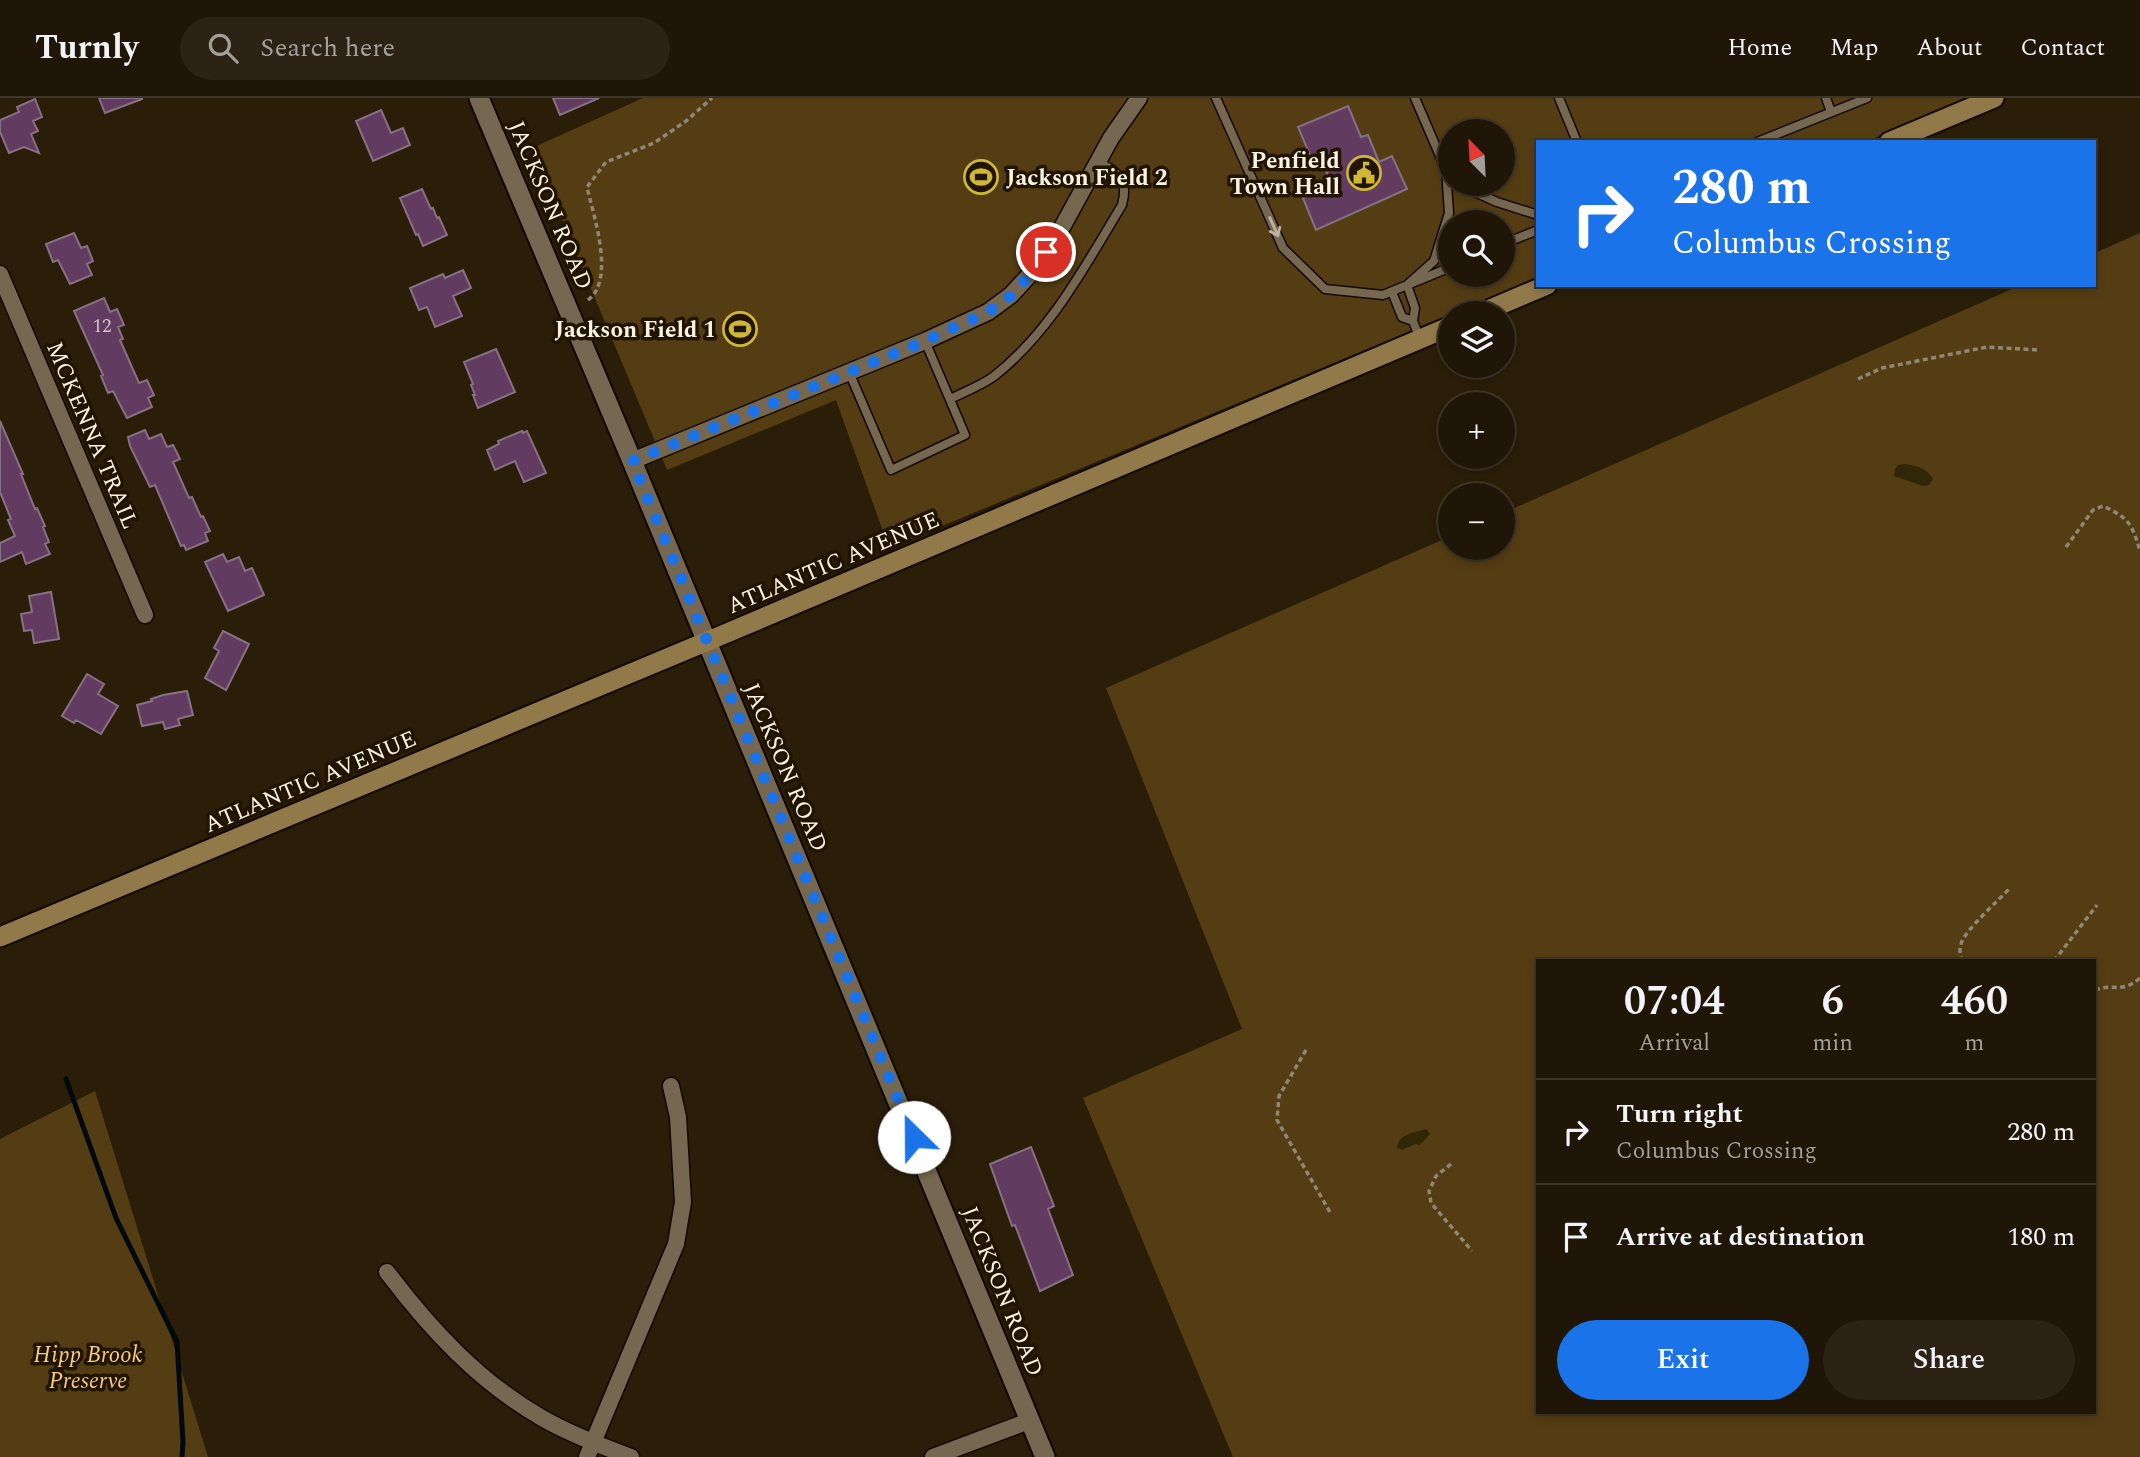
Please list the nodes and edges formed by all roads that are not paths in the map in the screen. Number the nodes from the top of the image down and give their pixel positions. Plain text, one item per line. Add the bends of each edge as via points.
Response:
1 (478, 98) edge
2 (1139, 98) edge
3 (1216, 98) edge
4 (1415, 98) edge
5 (1559, 98) edge
6 (1826, 98) edge
7 (1867, 98) edge
8 (1994, 98) edge
9 (1831, 112) junction
10 (1576, 140) edge
11 (1762, 140) edge
12 (1894, 140) edge
13 (1438, 151) edge
14 (1098, 161) junction
15 (1449, 196) edge
16 (1484, 196) edge
17 (1536, 214) edge
18 (1536, 231) edge
19 (1515, 239) edge
20 (1438, 272) edge
21 (0, 274) edge
22 (1407, 285) junction
23 (1542, 287) edge
24 (1392, 292) junction
25 (1509, 301) edge
26 (1438, 327) edge
27 (1416, 330) junction
28 (925, 341) junction
29 (849, 372) junction
30 (950, 399) junction
31 (632, 461) junction
32 (145, 615) dead end
33 (706, 641) junction
34 (0, 937) edge
35 (670, 1086) dead end
36 (387, 1272) dead end
37 (1029, 1422) junction
38 (590, 1450) edge
39 (631, 1457) edge
40 (933, 1457) edge
41 (1045, 1457) edge

1 - 31 street, JACKSON ROAD
2 - 14 street
3 -> 24 lane via 1283,248 1325,289
4 - 13 lane
5 - 10 lane
6 - 9 lane
7 - 9 lane
8 - 12 main road
9 - 11 lane
14 - 28 street via 1059,231 1012,295 988,312
14 - 30 lane via 1123,180 1122,205 1069,293 1024,349 991,378
15 - 22 lane via 1449,213 1434,261
16 - 17 lane
18 - 19 lane
20 - 22 lane
21 - 32 street, MCKENNA TRAIL
22 - 24 lane
22 - 27 lane
23 - 25 main road
24 - 27 lane via 1402,317
26 - 27 main road, ATLANTIC AVENUE
27 - 33 main road, ATLANTIC AVENUE
28 - 29 street
28 - 30 lane
29 - 30 lane via 891,470 965,435
29 - 31 street
31 - 33 street, JACKSON ROAD
33 - 34 main road, ATLANTIC AVENUE
33 - 37 street, JACKSON ROAD
35 - 38 street via 678,1117 683,1202 676,1244
36 - 38 street via 432,1328 488,1381
37 - 40 street
37 - 41 street, JACKSON ROAD
38 - 39 street

